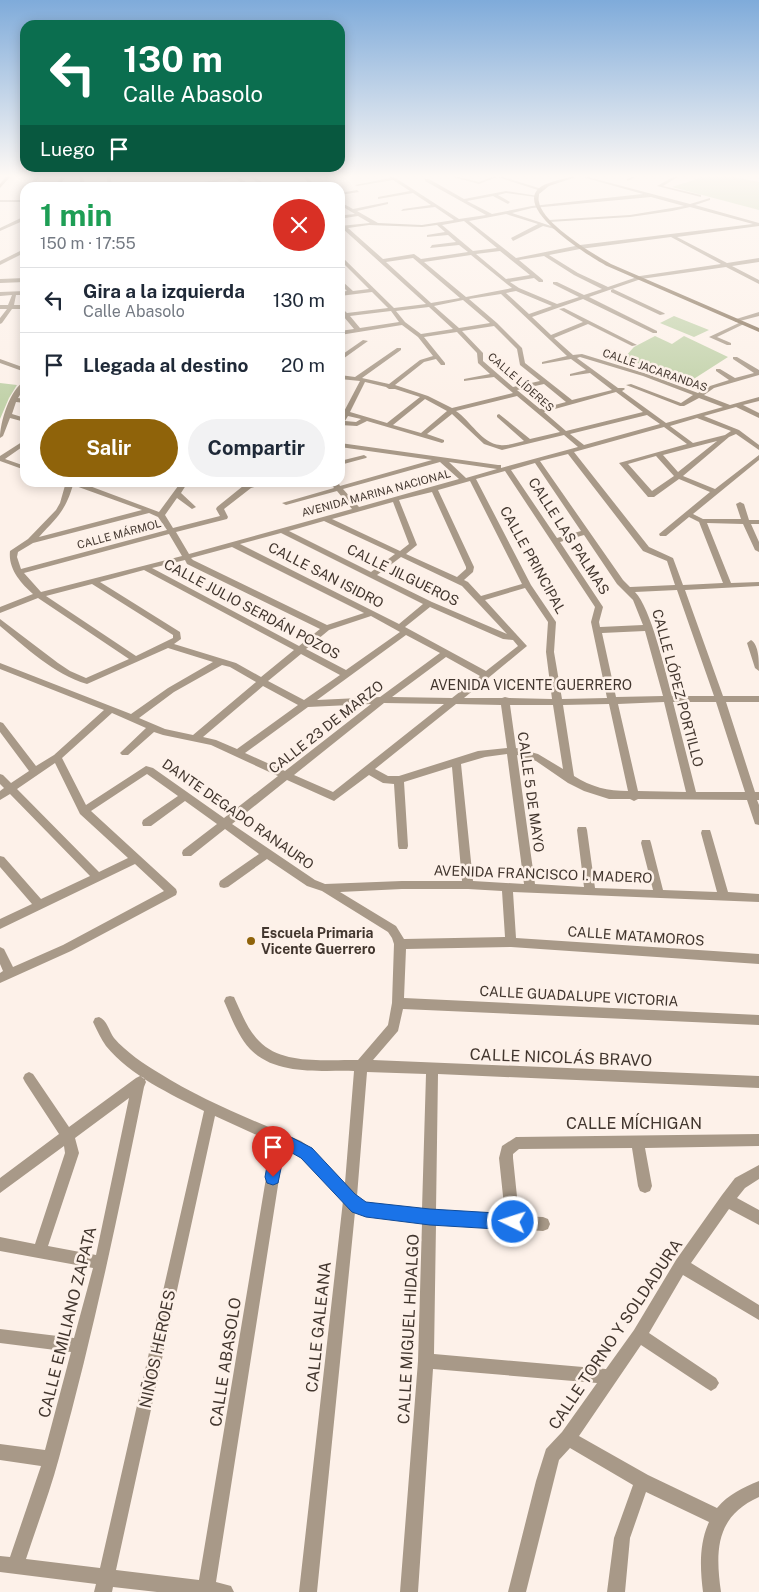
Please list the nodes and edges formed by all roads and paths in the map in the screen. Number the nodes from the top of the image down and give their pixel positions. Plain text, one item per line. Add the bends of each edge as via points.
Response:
1 (369, 251) edge
2 (468, 251) edge
3 (487, 251) edge
4 (503, 251) edge
5 (559, 251) edge
6 (587, 251) edge
7 (700, 251) edge
8 (20, 253) edge
9 (471, 254) junction
10 (545, 254) junction
11 (514, 260) junction
12 (759, 260) edge
13 (380, 261) junction
14 (420, 261) junction
15 (345, 262) edge
16 (0, 263) edge
17 (726, 265) junction
18 (534, 276) junction
19 (643, 279) junction
20 (20, 280) edge
21 (0, 281) edge
22 (505, 281) junction
23 (541, 281) dead end
24 (555, 282) dead end
25 (759, 282) edge
26 (20, 285) edge
27 (345, 286) edge
28 (516, 289) junction
29 (374, 290) junction
30 (610, 290) junction
31 (502, 292) junction
32 (352, 293) junction
33 (0, 294) edge
34 (20, 294) edge
35 (345, 294) edge
36 (14, 295) junction
37 (586, 298) junction
38 (463, 299) junction
39 (428, 305) junction
40 (0, 307) edge
41 (10, 308) junction
42 (20, 308) edge
43 (559, 308) junction
44 (392, 309) junction
45 (662, 314) dead end
46 (759, 314) edge
47 (345, 316) edge
48 (345, 318) edge
49 (530, 318) junction
50 (736, 320) junction
51 (0, 322) edge
52 (588, 322) junction
53 (743, 323) junction
54 (403, 324) junction
55 (495, 324) junction
56 (358, 330) junction
57 (458, 330) junction
58 (759, 330) edge
59 (345, 332) edge
60 (655, 332) dead end
61 (420, 336) junction
62 (550, 337) junction
63 (365, 341) dead end
64 (729, 344) dead end
65 (634, 345) dead end
66 (399, 349) dead end
67 (345, 355) edge
68 (572, 356) junction
69 (437, 357) junction
70 (735, 358) dead end
71 (0, 361) edge
72 (544, 363) dead end
73 (443, 364) dead end
74 (20, 368) edge
75 (718, 370) dead end
76 (591, 371) junction
77 (759, 373) edge
78 (494, 375) junction
79 (572, 375) dead end
80 (645, 375) junction
81 (345, 378) edge
82 (356, 379) junction
83 (364, 379) junction
84 (466, 380) dead end
85 (733, 380) junction
86 (544, 382) junction
87 (629, 386) junction
88 (390, 387) junction
89 (20, 388) edge
90 (511, 389) junction
91 (619, 391) junction
92 (517, 394) junction
93 (698, 394) junction
94 (424, 397) junction
95 (759, 399) edge
96 (14, 400) junction
97 (20, 401) edge
98 (572, 403) junction
99 (734, 406) junction
100 (452, 410) junction
101 (539, 411) junction
102 (346, 413) joint
103 (649, 413) junction
104 (9, 414) junction
105 (499, 416) dead end
106 (698, 416) junction
107 (759, 416) edge
108 (20, 418) edge
109 (367, 419) junction
110 (345, 423) edge
111 (666, 424) junction
112 (388, 425) junction
113 (737, 431) junction
114 (564, 433) junction
115 (0, 436) edge
116 (422, 436) junction
117 (727, 436) junction
118 (442, 441) dead end
119 (529, 442) junction
120 (20, 445) edge
121 (345, 445) edge
122 (692, 445) junction
123 (582, 447) junction
124 (759, 448) edge
125 (570, 451) junction
126 (658, 454) junction
127 (364, 457) dead end
128 (759, 457) edge
129 (0, 458) edge
130 (441, 458) junction
131 (536, 460) junction
132 (345, 462) edge
133 (20, 466) edge
134 (502, 468) junction
135 (678, 476) junction
136 (468, 479) junction
137 (345, 483) edge
138 (69, 487) edge
139 (89, 487) edge
140 (181, 487) edge
141 (247, 487) edge
142 (331, 487) edge
143 (339, 487) edge
144 (434, 489) junction
145 (716, 492) junction
146 (176, 494) junction
147 (396, 499) junction
148 (286, 503) dead end
149 (740, 504) dead end
150 (192, 508) dead end
151 (357, 510) junction
152 (148, 511) junction
153 (688, 514) junction
154 (160, 515) junction
155 (324, 519) junction
156 (702, 521) junction
157 (746, 522) junction
158 (759, 522) edge
159 (282, 530) junction
160 (170, 532) junction
161 (585, 532) junction
162 (663, 534) dead end
163 (31, 541) junction
164 (556, 541) junction
165 (233, 544) junction
166 (759, 550) edge
167 (400, 554) junction
168 (186, 557) junction
169 (145, 568) junction
170 (20, 572) junction
171 (371, 576) junction
172 (93, 581) junction
173 (458, 581) junction
174 (759, 584) edge
175 (527, 585) junction
176 (728, 585) junction
177 (680, 588) junction
178 (629, 590) junction
179 (39, 595) junction
180 (481, 599) junction
181 (429, 604) junction
182 (0, 610) edge
183 (372, 613) junction
184 (0, 622) edge
185 (326, 628) junction
186 (648, 628) junction
187 (402, 629) junction
188 (597, 630) junction
189 (516, 638) junction
190 (751, 643) dead end
191 (167, 645) junction
192 (302, 649) junction
193 (446, 653) junction
194 (136, 660) junction
195 (221, 661) junction
196 (0, 666) edge
197 (759, 668) edge
198 (346, 674) junction
199 (486, 675) junction
200 (263, 682) junction
201 (668, 699) junction
202 (720, 699) junction
203 (759, 699) edge
204 (382, 700) junction
205 (456, 700) junction
206 (505, 700) junction
207 (611, 700) junction
208 (559, 702) junction
209 (304, 704) junction
210 (111, 709) junction
211 (132, 718) junction
212 (0, 725) edge
213 (152, 728) junction
214 (195, 738) junction
215 (512, 751) junction
216 (125, 753) dead end
217 (238, 753) junction
218 (57, 757) junction
219 (456, 762) junction
220 (368, 770) junction
221 (35, 772) junction
222 (286, 776) junction
223 (0, 778) edge
224 (569, 778) junction
225 (399, 780) junction
226 (12, 788) junction
227 (0, 796) edge
228 (692, 796) junction
229 (755, 796) edge
230 (184, 797) junction
231 (634, 797) junction
232 (84, 811) junction
233 (759, 821) edge
234 (148, 823) dead end
235 (224, 825) junction
236 (582, 830) dead end
237 (706, 833) dead end
238 (646, 842) dead end
239 (403, 846) dead end
240 (187, 853) dead end
241 (267, 854) junction
242 (136, 859) junction
243 (0, 860) edge
244 (98, 877) junction
245 (224, 884) dead end
246 (468, 885) junction
247 (507, 887) junction
248 (325, 888) junction
249 (530, 888) junction
250 (590, 892) junction
251 (659, 894) junction
252 (724, 896) junction
253 (759, 898) edge
254 (40, 905) junction
255 (0, 924) edge
256 (511, 942) junction
257 (400, 944) junction
258 (0, 952) edge
259 (759, 959) edge
260 (5, 975) edge
261 (230, 1001) dead end
262 (398, 1003) junction
263 (759, 1020) edge
264 (99, 1022) dead end
265 (361, 1066) junction
266 (432, 1068) junction
267 (29, 1078) dead end
268 (143, 1080) junction
269 (759, 1082) edge
270 (211, 1106) junction
271 (68, 1136) junction
272 (279, 1138) junction
273 (759, 1140) edge
274 (637, 1141) junction
275 (759, 1172) edge
276 (0, 1186) edge
277 (644, 1186) dead end
278 (350, 1199) junction
279 (727, 1200) junction
280 (430, 1217) junction
281 (759, 1218) edge
282 (513, 1222) junction
283 (543, 1224) dead end
284 (0, 1244) edge
285 (39, 1252) junction
286 (101, 1263) junction
287 (681, 1265) junction
288 (759, 1313) edge
289 (639, 1335) junction
290 (0, 1336) edge
291 (80, 1346) junction
292 (426, 1360) junction
293 (610, 1377) junction
294 (711, 1383) dead end
295 (568, 1438) junction
296 (0, 1452) edge
297 (51, 1459) junction
298 (642, 1481) junction
299 (759, 1489) edge
300 (719, 1518) junction
301 (8, 1564) edge
302 (105, 1584) edge
303 (206, 1591) edge
304 (225, 1592) edge
305 (308, 1592) edge
306 (409, 1592) edge
307 (517, 1592) edge
308 (616, 1592) edge
309 (712, 1592) edge

1 - 13 street, CALLE LÍDERES
2 - 9 street
3 - 9 street
4 - 11 street
5 - 10 street
6 - 19 main road
7 - 17 street
8 - 16 street
9 - 14 street
9 - 22 street
10 - 11 street
10 - 30 street
11 - 18 street
12 - 17 street
13 - 14 street via 414,256
13 - 39 street, CALLE LÍDERES
14 - 38 street
15 - 29 street
17 - 19 street
17 - 25 street
18 - 22 street
18 - 23 street
19 - 30 street
19 - 50 main road
20 - 21 street
22 - 28 street
24 - 37 street
26 - 36 street
27 - 32 street
28 - 31 street
28 - 43 street
29 - 32 street
29 - 44 street
30 - 37 street
30 - 45 street
31 - 38 street
31 - 49 street
32 - 35 street
33 - 36 street
34 - 36 street
36 - 41 street
37 - 43 street
37 - 60 street
38 - 39 street
38 - 55 street
39 - 44 street
39 - 57 street, CALLE LÍDERES
40 - 41 street
41 - 42 street
41 - 51 street
43 - 49 street
43 - 52 street
44 - 47 street
44 - 54 street
46 - 50 street
48 - 56 street
49 - 62 street
50 - 53 main road
52 - 62 street
52 - 65 street
53 - 58 main road
53 - 64 street via 712,337
54 - 56 street
54 - 61 street
55 - 57 street
55 - 86 street via 520,349 522,364
56 - 59 street
57 - 61 street
57 - 78 street, CALLE LÍDERES via 480,353 480,362
61 - 69 street
62 - 68 street
63 - 67 street
66 - 82 street
68 - 72 street
68 - 76 street
68 - 80 street, CALLE JACARANDAS
69 - 73 street
69 - 88 street via 422,361
70 - 77 street
71 - 74 street
75 - 85 street
76 - 79 street
76 - 91 street
77 - 85 street
78 - 84 street
78 - 90 street, CALLE LÍDERES
80 - 87 street
80 - 93 street, CALLE JACARANDAS
81 - 82 street
82 - 83 street
83 - 88 street
83 - 102 street
85 - 93 street
86 - 90 street
86 - 98 street
87 - 91 street
87 - 93 street via 682,405
88 - 94 street
89 - 96 street
90 - 92 street, CALLE LÍDERES
91 - 98 street
91 - 103 street
92 - 100 street
92 - 101 street, CALLE LÍDERES
93 - 99 street, CALLE JACARANDAS
94 - 100 street
94 - 112 street
95 - 99 street, AVENIDA MARINA NACIONAL
96 - 97 street
96 - 104 street
98 - 101 street
99 - 106 street, AVENIDA MARINA NACIONAL
99 - 107 street, CALLE JACARANDAS
100 - 116 street
100 - 119 street via 489,446 505,449
101 - 114 street, CALLE LÍDERES
102 - 109 street
103 - 111 street
103 - 114 street
104 - 108 street
104 - 115 street
105 - 119 street
106 - 111 street, AVENIDA MARINA NACIONAL
106 - 113 street
109 - 110 street via 357,424
109 - 112 street
111 - 122 street
111 - 123 street, AVENIDA MARINA NACIONAL
112 - 116 street
113 - 117 street
113 - 124 street
114 - 119 street
114 - 123 street, CALLE LÍDERES
116 - 118 street
117 - 122 street
117 - 135 street
120 - 129 street
121 - 130 street
122 - 126 street
123 - 125 street, AVENIDA MARINA NACIONAL
125 - 131 street, AVENIDA MARINA NACIONAL
125 - 177 street via 646,549 670,560
126 - 135 street
126 - 135 street via 623,463 651,495
127 - 132 street
128 - 145 street
129 - 133 street
130 - 134 street
130 - 136 street, CALLE PRINCIPAL
130 - 137 street
131 - 134 street, AVENIDA MARINA NACIONAL
131 - 161 street, CALLE LÓPEZ PORTILLO
134 - 136 street, AVENIDA MARINA NACIONAL
134 - 164 street, CALLE LAS PALMAS
135 - 145 street
136 - 144 street, AVENIDA MARINA NACIONAL
136 - 175 street, CALLE PRINCIPAL
138 - 163 street via 62,507
139 - 152 street
140 - 146 street
141 - 160 street, CALLE MÁRMOL via 220,509 224,517
142 - 148 street
143 - 151 street
144 - 147 street, AVENIDA MARINA NACIONAL
144 - 173 street via 467,558 470,570
145 - 153 street
146 - 150 street
146 - 154 street
147 - 151 street, AVENIDA MARINA NACIONAL
147 - 167 street via 413,544
149 - 157 street
151 - 155 street, AVENIDA MARINA NACIONAL
152 - 154 street
152 - 163 street
153 - 156 street
153 - 162 street
154 - 160 street
155 - 159 street, AVENIDA MARINA NACIONAL
155 - 167 street
156 - 157 street
156 - 176 street
157 - 158 street
157 - 166 street
159 - 165 street, AVENIDA MARINA NACIONAL
159 - 171 street, CALLE JILGUEROS
160 - 168 street
160 - 170 street, CALLE MÁRMOL
161 - 164 street
161 - 178 street, CALLE LÓPEZ PORTILLO
163 - 170 street via 14,551 14,562
164 - 188 street, CALLE LAS PALMAS via 599,607 595,618
165 - 168 street, AVENIDA MARINA NACIONAL
165 - 183 street, CALLE SAN ISIDRO
167 - 171 street
167 - 173 street
168 - 169 street, AVENIDA MARINA NACIONAL
168 - 185 street via 190,562
169 - 172 street, AVENIDA MARINA NACIONAL
169 - 192 street, CALLE JULIO SERDÁN POZOS
170 - 179 street
171 - 181 street, CALLE JILGUEROS
172 - 179 street, AVENIDA MARINA NACIONAL
172 - 191 street via 178,636
173 - 180 street via 470,587
174 - 176 street
175 - 180 street
175 - 208 street, CALLE PRINCIPAL via 554,626 550,652
176 - 177 street
177 - 178 street
177 - 202 street
178 - 186 street, CALLE LÓPEZ PORTILLO via 637,599
179 - 182 street, AVENIDA MARINA NACIONAL
179 - 194 street
180 - 189 street
181 - 187 street
181 - 189 street, CALLE JILGUEROS via 506,637
183 - 185 street
183 - 187 street, CALLE SAN ISIDRO
184 - 194 street via 82,680 87,681
185 - 192 street
186 - 188 street
186 - 201 street, CALLE LÓPEZ PORTILLO
187 - 193 street, CALLE SAN ISIDRO
187 - 198 street
188 - 207 street, CALLE LAS PALMAS
189 - 199 street via 522,646
190 - 197 street
191 - 194 street
191 - 195 street
192 - 198 street, CALLE JULIO SERDÁN POZOS
192 - 200 street
193 - 199 street, CALLE SAN ISIDRO
193 - 204 street, CALLE 23 DE MARZO
195 - 200 street
195 - 211 street via 171,690
196 - 210 street
198 - 209 street
199 - 205 street
200 - 209 street
200 - 214 street
201 - 202 street, AVENIDA VICENTE GUERRERO
201 - 207 street, AVENIDA VICENTE GUERRERO
201 - 228 street, CALLE LÓPEZ PORTILLO
202 - 203 street, AVENIDA VICENTE GUERRERO
202 - 229 street
204 - 205 street, AVENIDA VICENTE GUERRERO
204 - 209 street, AVENIDA VICENTE GUERRERO
204 - 222 street, CALLE 23 DE MARZO
205 - 206 street, AVENIDA VICENTE GUERRERO
205 - 220 street
206 - 208 street, AVENIDA VICENTE GUERRERO
206 - 215 street, CALLE 5 DE MAYO
207 - 208 street, AVENIDA VICENTE GUERRERO
207 - 231 street, CALLE LAS PALMAS
208 - 224 street, CALLE PRINCIPAL
209 - 217 street
210 - 211 street
210 - 218 street
211 - 213 street
212 - 221 street
213 - 214 street
213 - 216 street
214 - 217 street
215 - 219 street via 491,752
215 - 224 street via 534,755
215 - 249 street, CALLE 5 DE MAYO
217 - 222 street
218 - 221 street
218 - 232 street
219 - 225 street
219 - 246 street
220 - 222 street via 334,797
220 - 225 street via 386,780
221 - 226 street
222 - 235 street, CALLE 23 DE MARZO
223 - 226 street
224 - 231 street via 596,792
225 - 239 street
226 - 227 street
226 - 244 street
228 - 229 street
228 - 231 street
229 - 233 street
230 - 232 street, DANTE DEGADO RANAURO via 146,770
230 - 234 street
230 - 235 street, DANTE DEGADO RANAURO
232 - 242 street
235 - 240 street, CALLE 23 DE MARZO
235 - 241 street, DANTE DEGADO RANAURO
236 - 250 street
237 - 252 street
238 - 251 street
241 - 245 street
241 - 248 street, DANTE DEGADO RANAURO via 311,883
242 - 244 street
242 - 260 street via 172,892 67,948
243 - 254 street
244 - 254 street
246 - 247 street, AVENIDA FRANCISCO I. MADERO
246 - 248 street, AVENIDA FRANCISCO I. MADERO
247 - 249 street, AVENIDA FRANCISCO I. MADERO
247 - 256 street
248 - 257 street via 392,929
249 - 250 street, AVENIDA FRANCISCO I. MADERO
250 - 251 street, AVENIDA FRANCISCO I. MADERO
251 - 252 street, AVENIDA FRANCISCO I. MADERO
252 - 253 street, AVENIDA FRANCISCO I. MADERO
254 - 255 street
256 - 257 street, CALLE MATAMOROS
256 - 259 street, CALLE MATAMOROS
257 - 262 street
258 - 260 street
261 - 265 street, CALLE NICOLÁS BRAVO via 246,1036 266,1056 298,1064
262 - 263 street, CALLE GUADALUPE VICTORIA
262 - 265 street via 394,1027
264 - 268 street via 103,1034
265 - 266 street, CALLE NICOLÁS BRAVO
265 - 278 street, CALLE GALEANA
266 - 269 street, CALLE NICOLÁS BRAVO
266 - 280 street, CALLE MIGUEL HIDALGO
267 - 271 street
268 - 270 street
268 - 271 street
268 - 286 street, CALLE EMILIANO ZAPATA
270 - 272 street
270 - 302 street, NIÑOS HEROES
271 - 276 street
271 - 285 street via 72,1153
272 - 278 street via 306,1153
272 - 303 street, CALLE ABASOLO
273 - 274 street, CALLE MÍCHIGAN
274 - 277 street
274 - 282 street, CALLE MÍCHIGAN via 522,1141 510,1146 506,1158
275 - 279 street, CALLE TORNO Y SOLDADURA via 740,1184
278 - 280 street via 366,1210
278 - 305 street, CALLE GALEANA
279 - 281 street
279 - 287 street, CALLE TORNO Y SOLDADURA
280 - 282 street
280 - 292 street, CALLE MIGUEL HIDALGO
282 - 283 street
284 - 285 street
285 - 286 street
286 - 291 street, CALLE EMILIANO ZAPATA
287 - 288 street
287 - 289 street, CALLE TORNO Y SOLDADURA
289 - 293 street, CALLE TORNO Y SOLDADURA
289 - 294 street
290 - 291 street
291 - 297 street, CALLE EMILIANO ZAPATA
292 - 293 street
292 - 306 street, CALLE MIGUEL HIDALGO
293 - 295 street, CALLE TORNO Y SOLDADURA
295 - 298 street
295 - 307 street, CALLE TORNO Y SOLDADURA via 552,1455
296 - 297 street
297 - 301 street, CALLE EMILIANO ZAPATA
298 - 300 street
298 - 308 street via 622,1538
299 - 300 street via 732,1504
300 - 309 street via 708,1555
301 - 302 street
302 - 303 street
303 - 304 street

